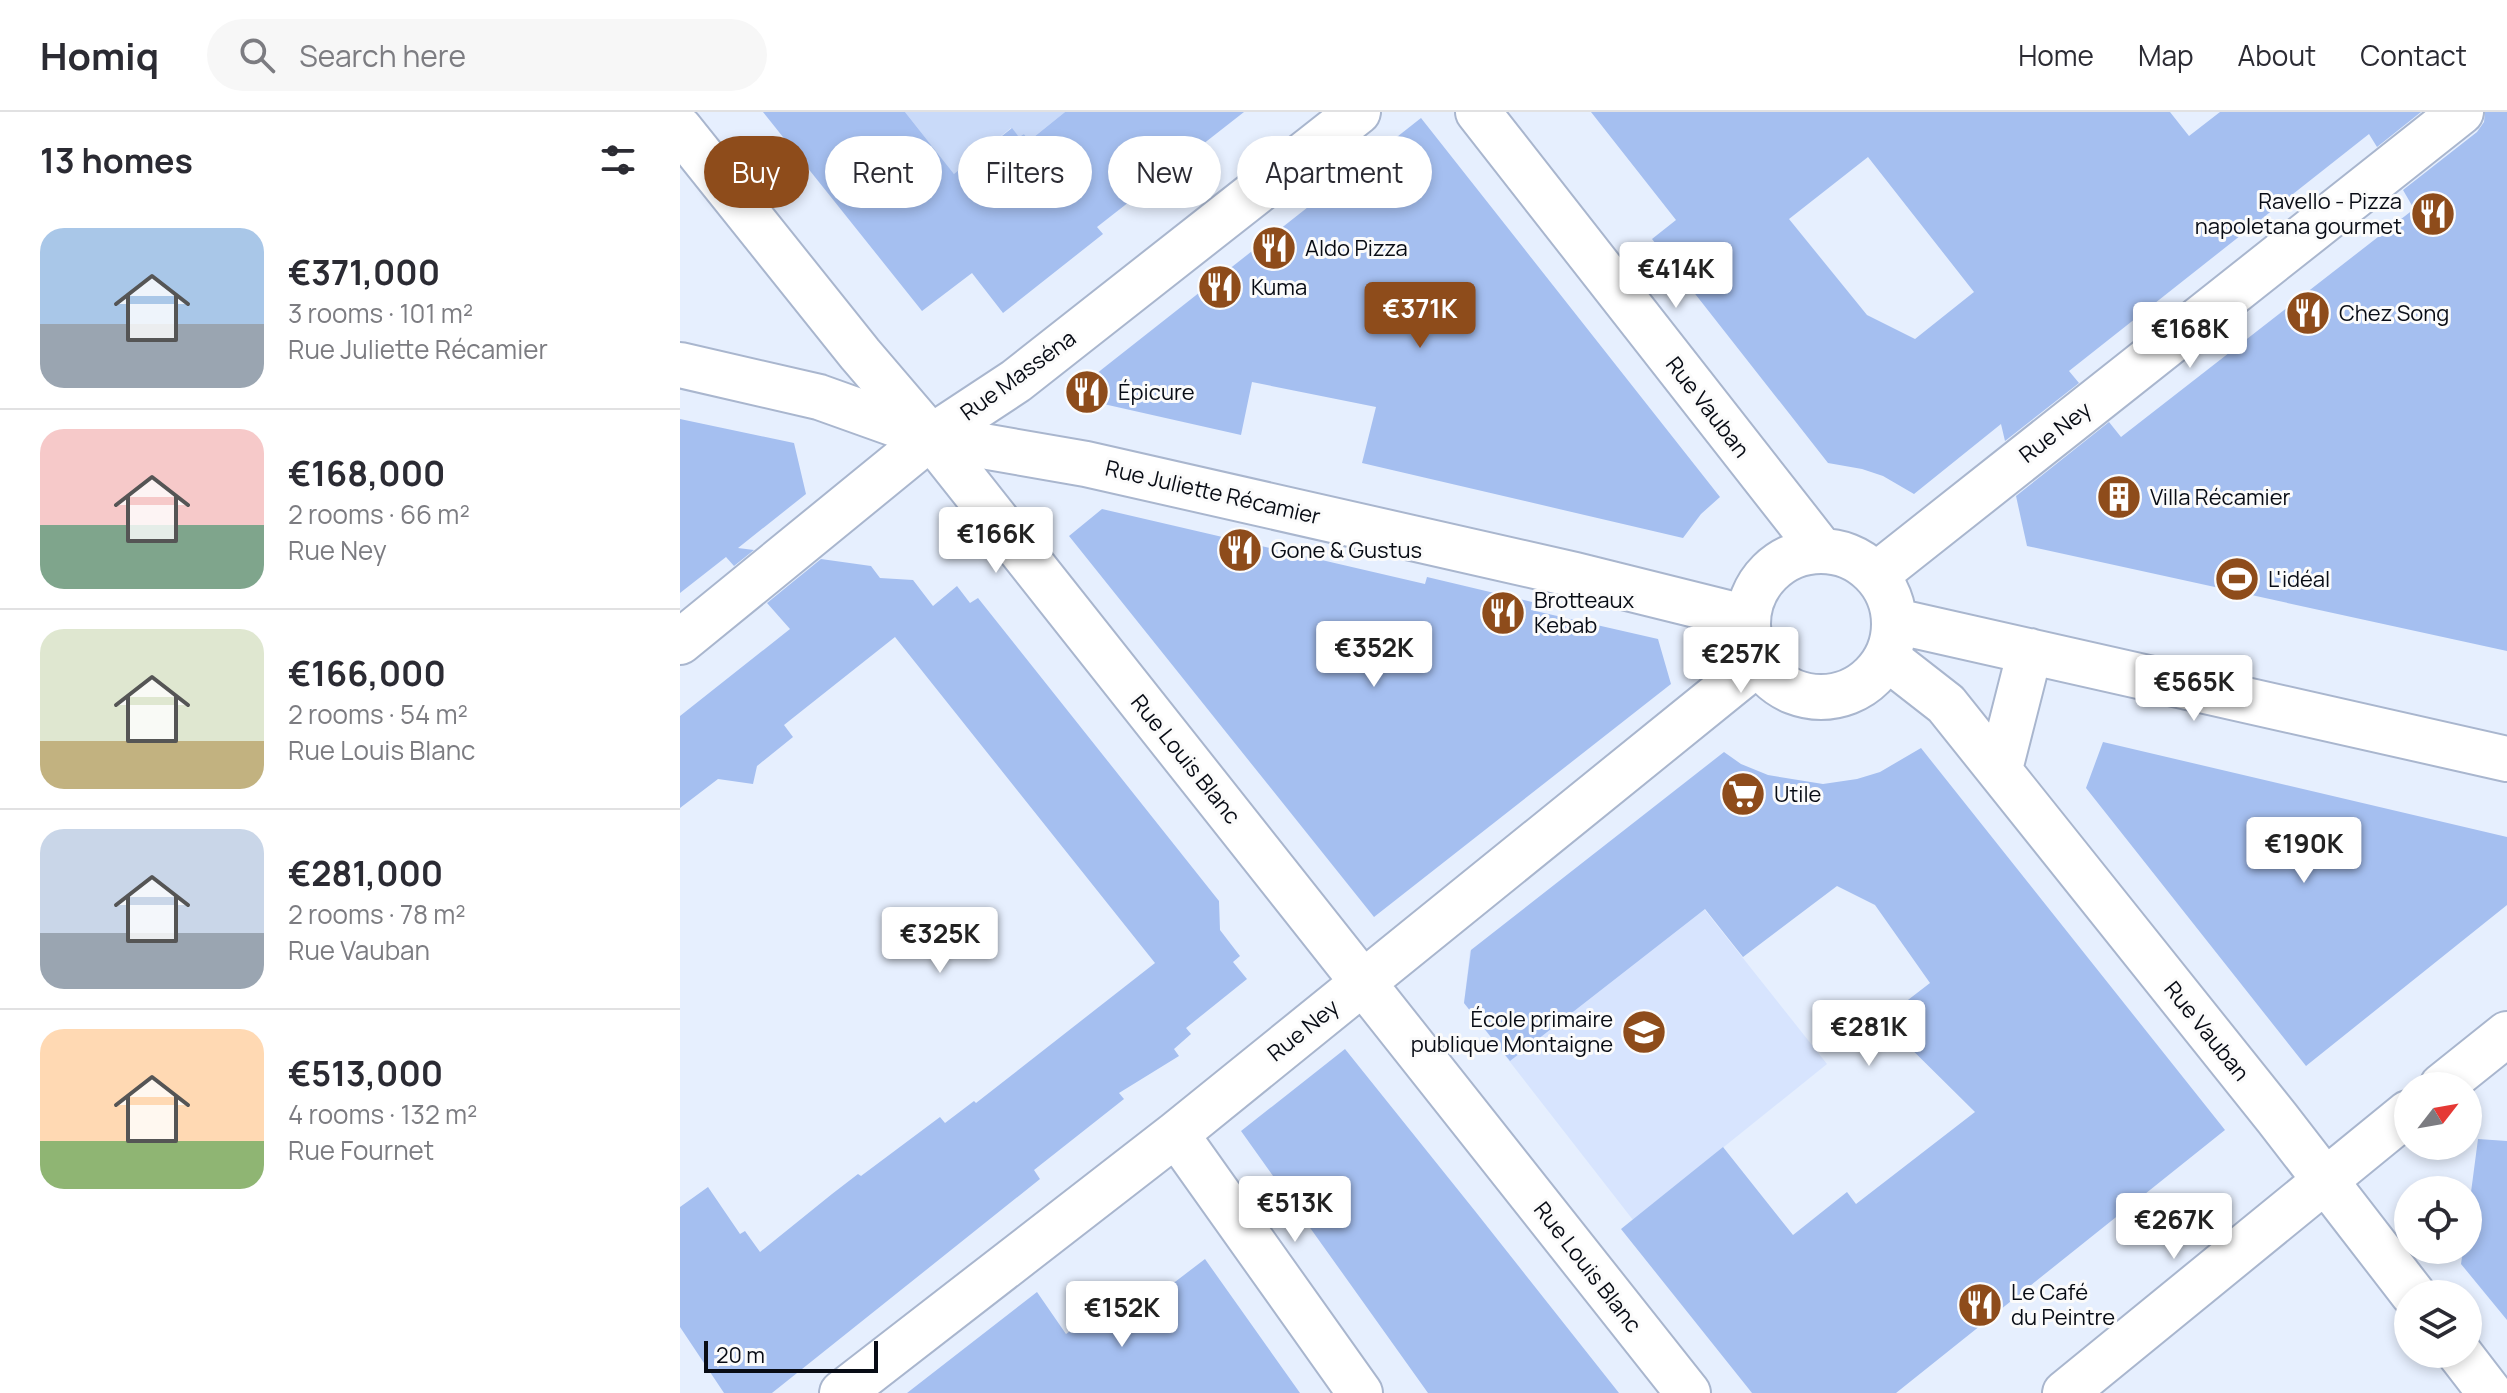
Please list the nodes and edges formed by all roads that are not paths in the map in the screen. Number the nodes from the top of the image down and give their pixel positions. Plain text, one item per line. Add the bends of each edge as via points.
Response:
1 (1358, 112) edge
2 (1478, 112) edge
3 (2461, 112) edge
4 (680, 129) edge
5 (680, 365) edge
6 (931, 437) junction
7 (1821, 550) junction
8 (1876, 575) junction
9 (1748, 618) junction
10 (1891, 639) junction
11 (680, 642) edge
12 (2030, 651) junction
13 (1759, 662) junction
14 (2507, 759) edge
15 (2000, 769) junction
16 (1363, 981) junction
17 (2507, 1034) edge
18 (2460, 1072) edge
19 (2394, 1124) edge
20 (1176, 1134) junction
21 (2324, 1180) junction
22 (2402, 1280) edge
23 (2471, 1368) edge
24 (842, 1393) edge
25 (1360, 1393) edge
26 (1688, 1393) edge
27 (2065, 1393) edge
28 (2490, 1393) edge

1 - 6 street, Rue Masséna via 1016,381
2 - 7 street, Rue Vauban
3 - 8 street, Rue Ney
4 - 6 street, Rue Louis Blanc
5 - 6 street, Rue Juliette Récamier via 819,397
6 - 9 street, Rue Juliette Récamier via 1102,467
6 - 11 street, Rue Masséna
6 - 16 street, Rue Louis Blanc
7 - 8 street via 1851,557
7 - 9 street via 1777,565 1756,589
8 - 10 street via 1892,603
9 - 13 street
10 - 12 street
10 - 13 street via 1866,682 1839,695 1794,692
10 - 15 street, Rue Vauban
12 - 14 street
12 - 15 street
13 - 16 street, Rue Ney
15 - 21 street, Rue Vauban
16 - 20 street, Rue Ney
16 - 26 street, Rue Louis Blanc
17 - 18 street
19 - 21 street
20 - 24 street, Rue Ney
20 - 25 street
21 - 22 street, Rue Vauban
21 - 27 street
23 - 28 street

